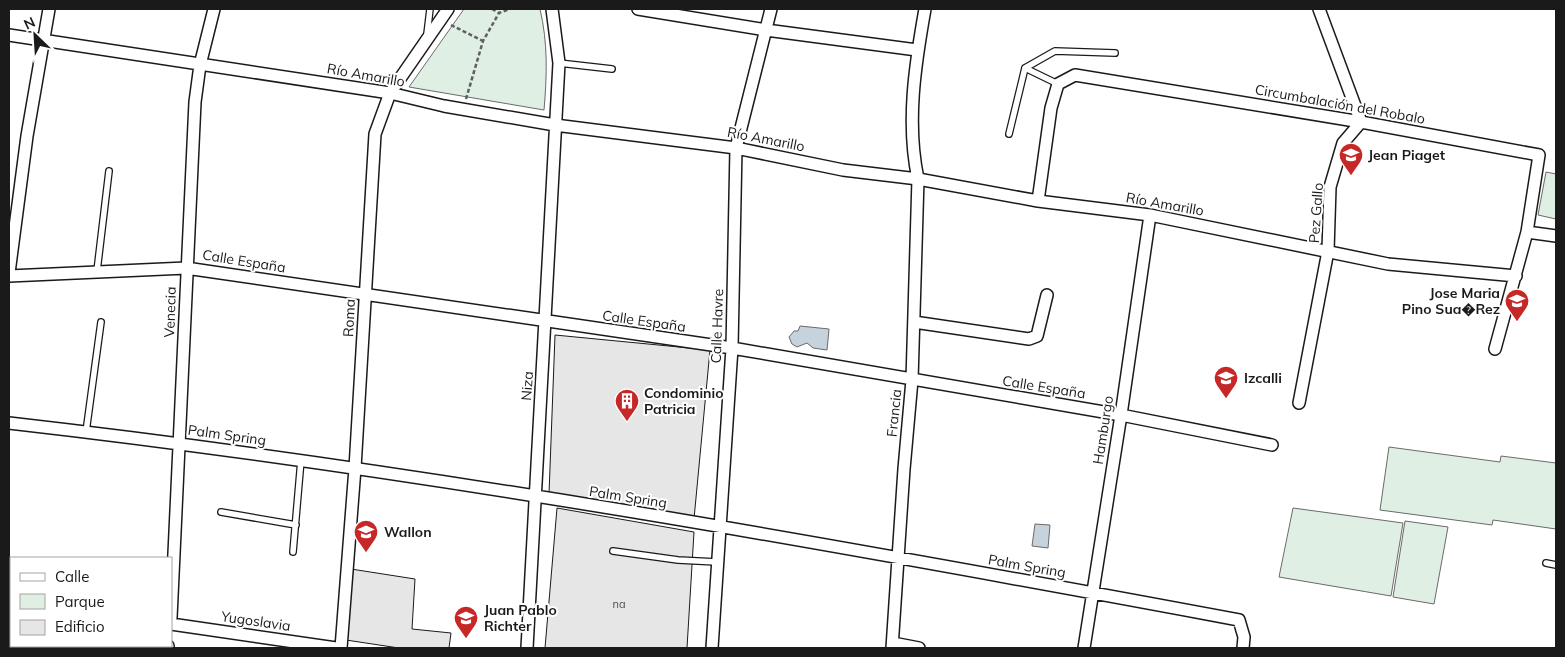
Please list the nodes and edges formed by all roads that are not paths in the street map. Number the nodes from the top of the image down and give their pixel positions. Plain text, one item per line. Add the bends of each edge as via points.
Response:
1 (50, 9) edge
2 (214, 9) edge
3 (430, 9) edge
4 (448, 9) edge
5 (552, 9) edge
6 (638, 9) edge
7 (771, 9) edge
8 (925, 9) edge
9 (1319, 9) edge
10 (766, 30) junction
11 (9, 35) edge
12 (426, 39) junction
13 (44, 42) junction
14 (917, 50) junction
15 (1115, 53) dead end
16 (560, 63) junction
17 (200, 65) junction
18 (1025, 68) junction
19 (612, 69) dead end
20 (1058, 84) junction
21 (390, 93) junction
22 (1361, 122) junction
23 (556, 125) junction
24 (1009, 134) dead end
25 (736, 148) junction
26 (109, 172) dead end
27 (918, 179) junction
28 (1038, 201) junction
29 (1150, 215) junction
30 (1527, 232) junction
31 (1556, 236) edge
32 (1328, 251) junction
33 (186, 268) junction
34 (97, 271) junction
35 (9, 274) edge
36 (1516, 276) junction
37 (366, 295) junction
38 (1047, 296) dead end
39 (102, 322) dead end
40 (914, 322) junction
41 (546, 323) junction
42 (732, 348) junction
43 (1495, 349) dead end
44 (912, 380) junction
45 (1299, 403) dead end
46 (1121, 415) junction
47 (9, 423) edge
48 (86, 432) junction
49 (180, 443) junction
50 (1272, 445) dead end
51 (301, 460) junction
52 (355, 468) junction
53 (534, 497) junction
54 (221, 512) dead end
55 (296, 525) junction
56 (720, 528) junction
57 (613, 551) dead end
58 (293, 552) dead end
59 (899, 559) junction
60 (717, 562) junction
61 (1546, 563) dead end
62 (1556, 565) edge
63 (1091, 593) junction
64 (172, 599) edge
65 (172, 624) edge
66 (892, 646) edge
67 (336, 648) edge
68 (341, 648) edge
69 (527, 648) edge
70 (712, 648) edge
71 (919, 648) edge
72 (1084, 648) edge
73 (1243, 648) edge

1 - 13 street
2 - 17 street, Venecia
3 - 12 lane
4 - 12 street, Roma
5 - 16 street, Niza
6 - 10 street
7 - 10 street, Calle Havre
8 - 14 street, Francia
9 - 22 street
10 - 14 street
10 - 25 street, Calle Havre
11 - 13 street, Río Amarillo
12 - 21 street, Roma
13 - 17 street, Río Amarillo
13 - 35 street via 27,136
14 - 27 street, Francia via 912,152
15 - 18 lane via 1055,51
16 - 19 lane
16 - 23 street, Niza
17 - 21 street, Río Amarillo
17 - 33 street, Venecia
18 - 20 lane
18 - 24 lane
20 - 22 street, Circumbalación del Robalo via 1075,75
20 - 28 street via 1050,108
21 - 23 street, Río Amarillo via 463,110
21 - 37 street, Roma via 375,134
22 - 30 street, Circumbalación del Robalo via 1539,155
22 - 32 street, Pez Gallo via 1343,143 1330,187
23 - 25 street, Río Amarillo
23 - 41 street, Niza
25 - 27 street, Río Amarillo via 842,170
25 - 42 street, Calle Havre
26 - 34 lane
27 - 28 street, Río Amarillo
27 - 40 street, Francia
28 - 29 street, Río Amarillo
29 - 32 street, Río Amarillo
29 - 46 street, Hamburgo
30 - 31 street
30 - 36 street, Circumbalación del Robalo
32 - 36 street, Río Amarillo via 1388,264
32 - 45 street, Pez Gallo
33 - 34 street, Calle España
33 - 37 street, Calle España
33 - 49 street, Venecia
34 - 35 street, Calle España
36 - 43 street, Circumbalación del Robalo
37 - 41 street, Calle España
37 - 52 street, Roma
38 - 40 street via 1037,336 1029,339
39 - 48 lane
40 - 44 street, Francia
41 - 42 street, Calle España
41 - 53 street, Niza
42 - 44 street, Calle España
42 - 56 street, Calle Havre
44 - 46 street, Calle España
44 - 59 street, Francia
46 - 50 street, Calle España
46 - 63 street, Hamburgo
47 - 48 street, Palm Spring
48 - 49 street, Palm Spring
49 - 51 street, Palm Spring
49 - 64 street, Venecia
51 - 52 street, Palm Spring
51 - 55 lane
52 - 53 street, Palm Spring
52 - 68 street, Roma
53 - 56 street, Palm Spring
53 - 69 street, Niza
54 - 55 lane
55 - 58 lane
56 - 59 street, Palm Spring
56 - 60 street, Calle Havre
57 - 60 lane
59 - 63 street, Palm Spring
59 - 66 street, Francia
60 - 70 street, Calle Havre
61 - 62 lane
63 - 72 street, Hamburgo
63 - 73 street, Palm Spring via 1239,620 1244,637
65 - 67 street, Yugoslavia
66 - 71 street

